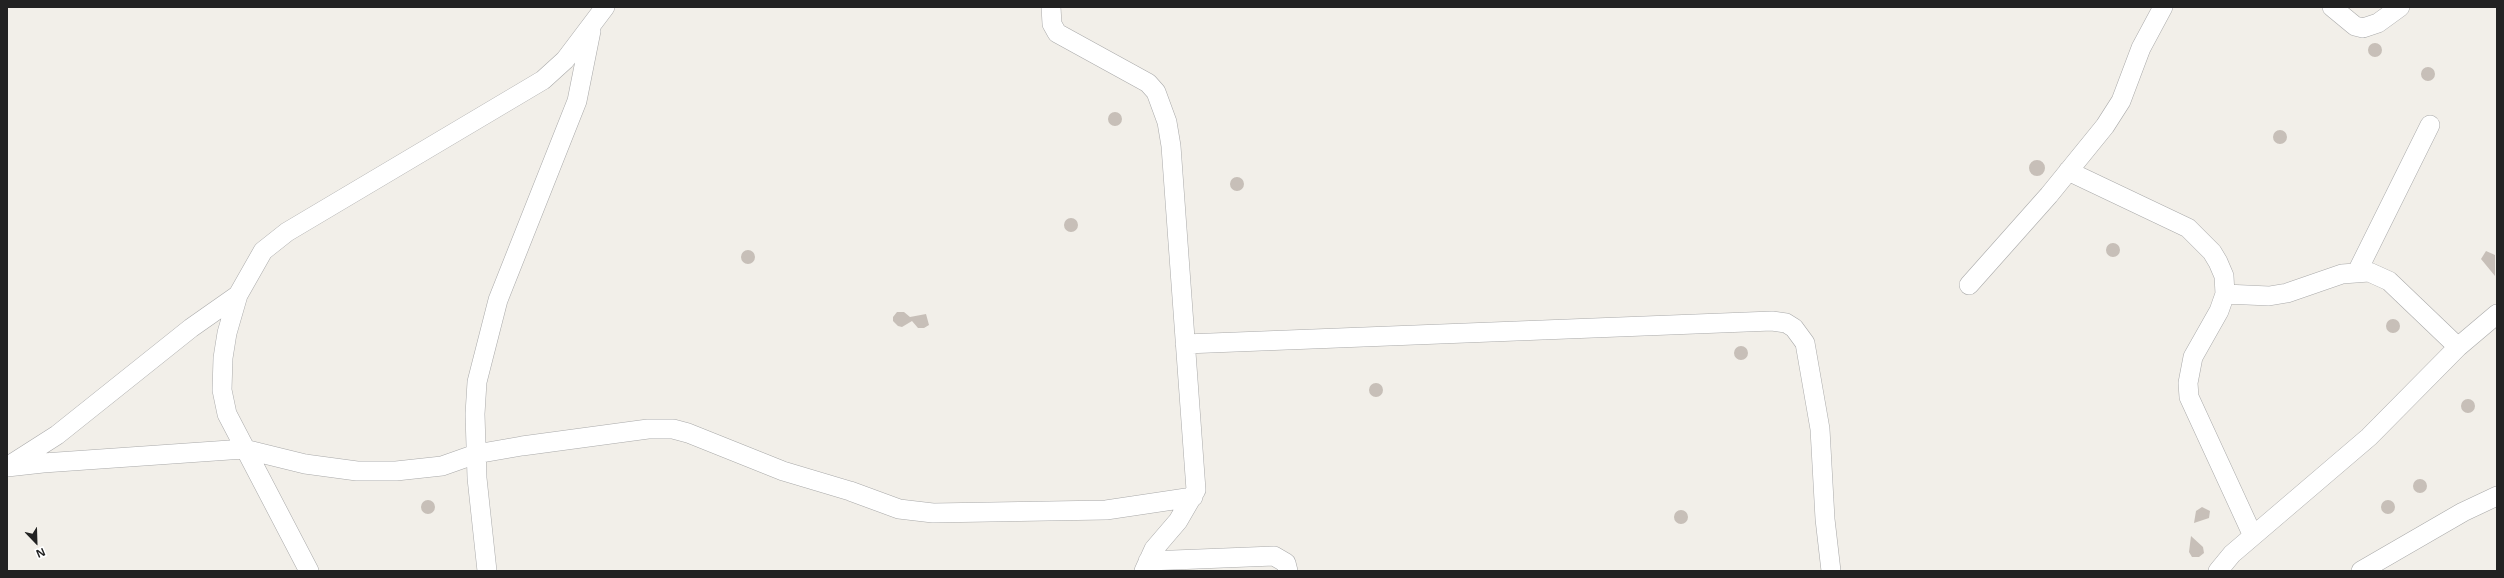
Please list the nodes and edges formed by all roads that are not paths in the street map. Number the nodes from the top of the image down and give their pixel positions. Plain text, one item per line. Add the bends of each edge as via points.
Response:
1 (605, 7) edge
2 (1051, 7) edge
3 (2163, 7) edge
4 (2332, 7) edge
5 (2400, 7) edge
6 (592, 28) junction
7 (2430, 125) dead end
8 (2068, 171) junction
9 (2357, 272) junction
10 (1970, 285) dead end
11 (2225, 294) junction
12 (238, 295) junction
13 (2497, 314) edge
14 (1185, 344) junction
15 (2458, 347) junction
16 (244, 449) junction
17 (476, 454) junction
18 (2497, 496) edge
19 (1194, 497) junction
20 (2253, 536) junction
21 (1146, 566) edge
22 (309, 571) edge
23 (487, 571) edge
24 (1288, 571) edge
25 (1831, 571) edge
26 (2218, 571) edge
27 (2361, 571) edge

1 - 6 street
2 - 14 street via 1052,24 1057,33 1148,83 1156,92 1162,106 1172,146
3 - 8 street via 2141,48 2121,101 2105,126
4 - 5 street via 2355,26 2363,28 2378,24
6 - 12 street via 565,60 543,80 287,232 264,251
6 - 17 street via 577,101 498,300 482,356 476,395
7 - 9 street
8 - 10 street
8 - 11 street via 2188,228 2212,252 2218,262 2225,280
9 - 11 street via 2342,274 2275,295 2255,297
9 - 15 street via 2369,272 2389,281
11 - 20 street via 2219,311 2191,360 2189,397
12 - 16 street via 227,332 222,390 228,414
12 - 16 street via 191,328 57,435 7,467
13 - 15 street
14 - 19 street via 1196,481
14 - 25 street via 1772,321 1786,323 1794,328 1805,343 1820,429
15 - 20 street via 2369,437
16 - 17 street via 305,464 388,471 442,466
16 - 22 street
17 - 19 street via 648,429 673,429 783,471 899,508 934,513 1106,510
17 - 23 street
18 - 27 street via 2463,512
19 - 21 street
20 - 26 street via 2222,563
21 - 24 street via 1274,556 1282,558

